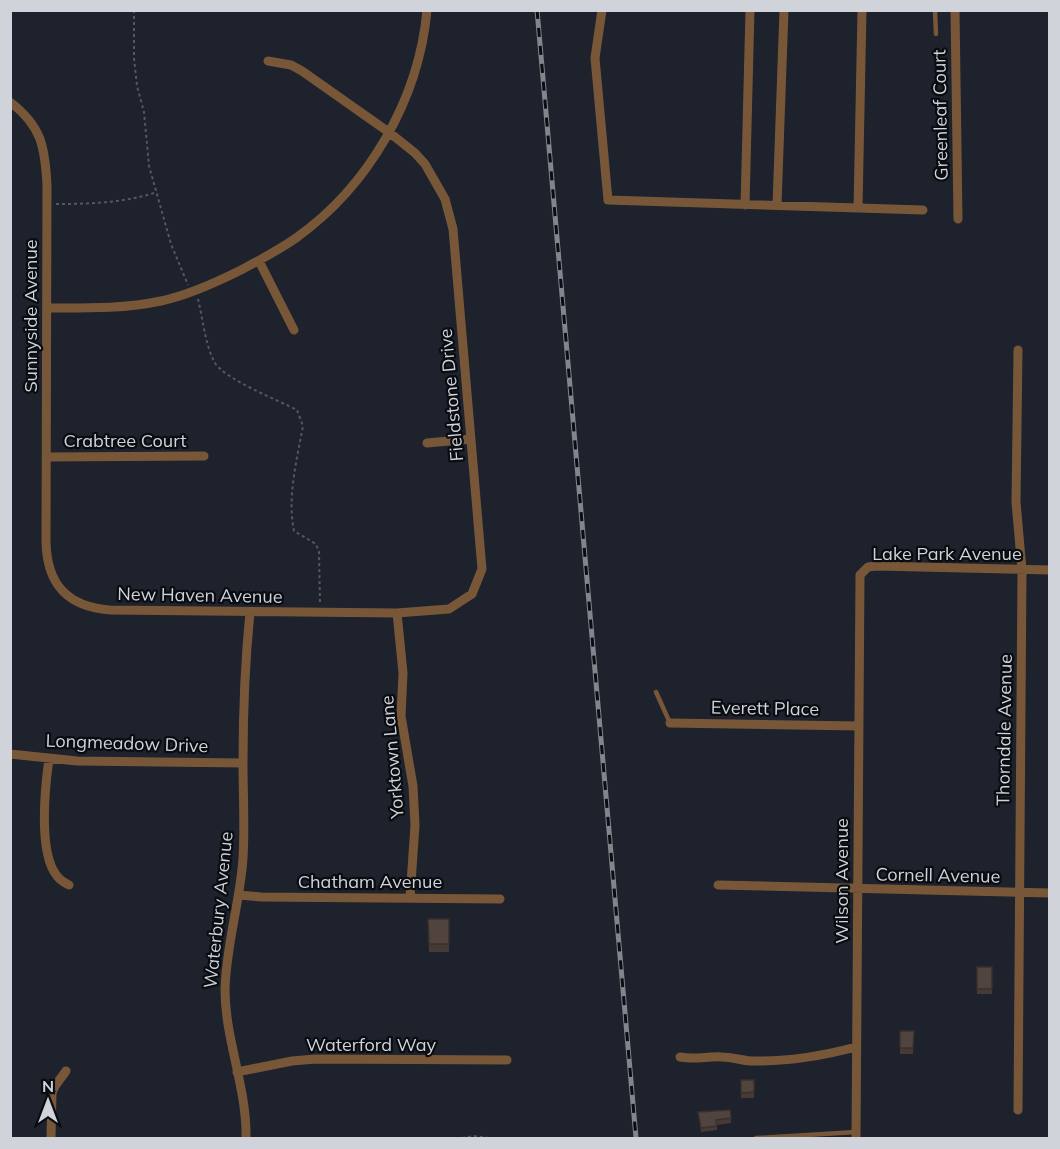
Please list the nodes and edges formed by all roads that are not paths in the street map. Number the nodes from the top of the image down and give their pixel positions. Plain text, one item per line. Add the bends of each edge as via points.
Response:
1 (427, 10) edge
2 (602, 10) edge
3 (750, 10) edge
4 (784, 10) edge
5 (862, 10) edge
6 (935, 10) edge
7 (955, 10) edge
8 (936, 34) dead end
9 (268, 61) dead end
10 (10, 102) edge
11 (390, 133) junction
12 (744, 205) junction
13 (777, 206) junction
14 (858, 208) junction
15 (923, 210) dead end
16 (958, 219) dead end
17 (259, 261) junction
18 (47, 308) junction
19 (294, 330) dead end
20 (1018, 350) dead end
21 (471, 439) junction
22 (427, 442) dead end
23 (204, 456) dead end
24 (46, 457) junction
25 (46, 542) joint
26 (1022, 570) junction
27 (1050, 570) edge
28 (250, 612) junction
29 (397, 613) junction
30 (859, 624) joint
31 (656, 692) dead end
32 (670, 723) joint
33 (859, 726) junction
34 (10, 754) edge
35 (49, 759) junction
36 (243, 763) junction
37 (69, 885) dead end
38 (718, 885) dead end
39 (857, 889) junction
40 (1019, 893) junction
41 (1050, 893) edge
42 (239, 895) junction
43 (410, 898) junction
44 (500, 899) dead end
45 (856, 1047) junction
46 (680, 1057) dead end
47 (507, 1060) dead end
48 (66, 1071) dead end
49 (237, 1072) junction
50 (1018, 1110) dead end
51 (856, 1135) edge
52 (51, 1138) edge
53 (246, 1138) edge
54 (756, 1138) edge

1 - 11 street via 412,82
2 - 12 street via 596,58 608,200
3 - 12 street
4 - 13 street
5 - 14 street
6 - 8 lane
7 - 16 street, Greenleaf Court
9 - 11 street, Fieldstone Drive via 302,71
10 - 18 street, Sunnyside Avenue via 34,125 46,155
11 - 17 street via 333,207 297,237
11 - 21 street, Fieldstone Drive via 425,164 450,214
12 - 13 street
13 - 14 street
14 - 15 street
17 - 18 street via 192,292 139,305
17 - 19 street
18 - 24 street, Sunnyside Avenue
20 - 26 street, Thorndale Avenue via 1016,502
21 - 22 street
21 - 29 street, Fieldstone Drive via 482,569 472,594 449,609
23 - 24 street, Crabtree Court
24 - 25 street, Sunnyside Avenue
25 - 28 street, New Haven Avenue via 49,570 58,587 83,606 110,610
26 - 27 street, Lake Park Avenue
26 - 30 street, Lake Park Avenue via 868,567 860,574
26 - 40 street, Thorndale Avenue
28 - 29 street, New Haven Avenue
28 - 36 street, Waterbury Avenue
29 - 43 street, Yorktown Lane via 403,674 401,716 415,825
30 - 33 street, Wilson Avenue
31 - 32 lane
32 - 33 street, Everett Place
33 - 39 street, Wilson Avenue
34 - 35 street, Longmeadow Drive
35 - 36 street, Longmeadow Drive
35 - 37 street via 45,830 53,868
36 - 42 street, Waterbury Avenue
38 - 39 street, Cornell Avenue
39 - 40 street, Cornell Avenue
39 - 45 street, Wilson Avenue
40 - 41 street, Cornell Avenue
40 - 50 street, Thorndale Avenue
42 - 43 street, Chatham Avenue
42 - 49 street, Waterbury Avenue via 225,989
43 - 44 street, Chatham Avenue
45 - 46 street via 789,1060
45 - 51 street, Wilson Avenue
47 - 49 street, Waterford Way via 315,1059
48 - 52 street via 52,1093
49 - 53 street, Waterbury Avenue
51 - 54 lane

